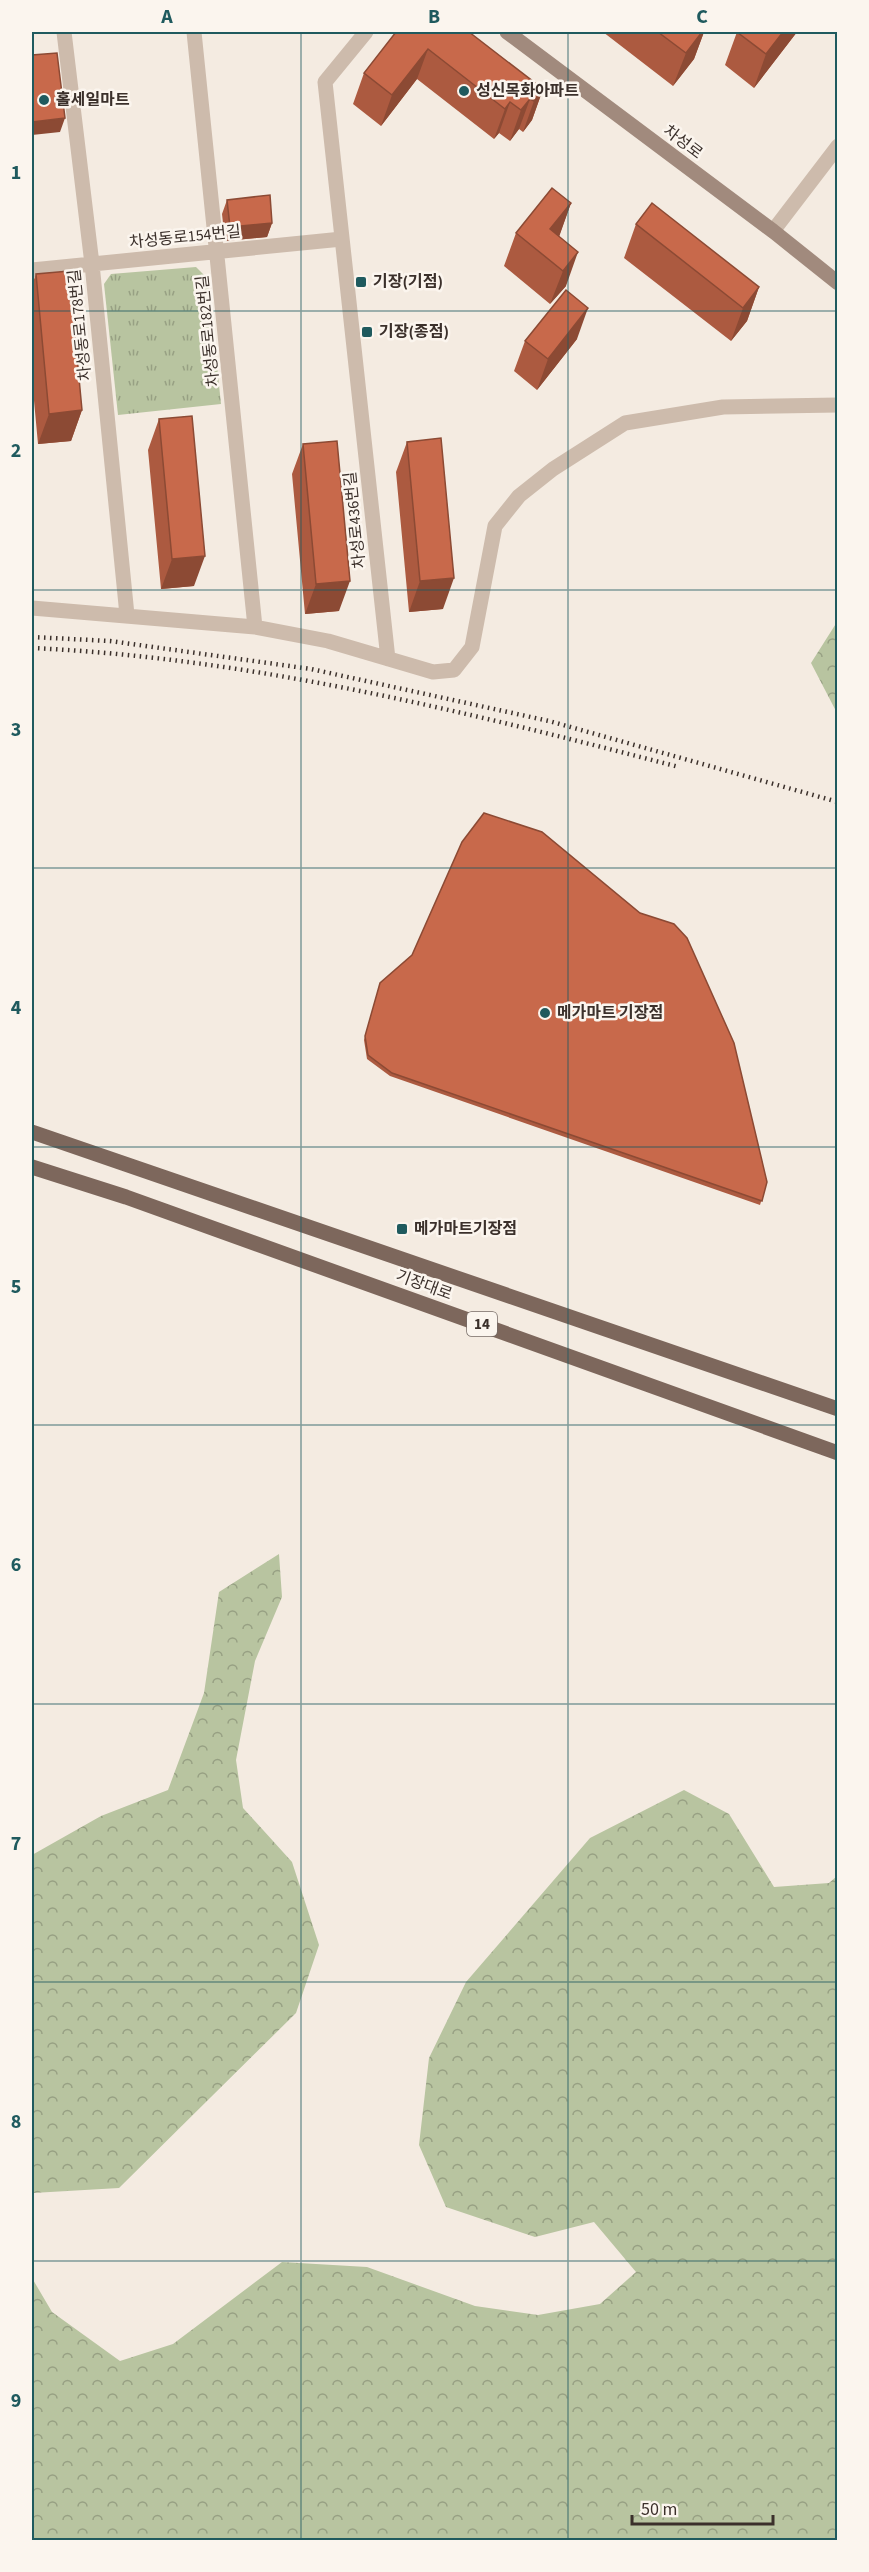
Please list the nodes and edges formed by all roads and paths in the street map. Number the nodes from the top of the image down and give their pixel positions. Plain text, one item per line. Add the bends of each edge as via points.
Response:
1 (64, 32) edge
2 (194, 32) edge
3 (366, 32) edge
4 (507, 32) edge
5 (837, 146) edge
6 (773, 231) junction
7 (342, 239) junction
8 (218, 252) junction
9 (92, 264) junction
10 (32, 270) edge
11 (837, 283) edge
12 (837, 405) edge
13 (32, 608) edge
14 (127, 615) junction
15 (255, 627) junction
16 (388, 659) junction
17 (32, 1132) edge
18 (32, 1167) edge
19 (837, 1409) edge
20 (837, 1453) edge

1 - 9 street, 차성동로178번길
2 - 8 street, 차성동로182번길
3 - 7 street, 차성로436번길 via 325,82
4 - 6 main road, 차성로
5 - 6 street
6 - 11 main road, 차성로
7 - 8 street, 차성동로154번길
7 - 16 street, 차성로436번길
8 - 9 street, 차성동로154번길
8 - 15 street, 차성동로182번길
9 - 10 street, 차성동로154번길
9 - 14 street, 차성동로178번길
12 - 16 street via 723,407 626,423 553,469 519,496 495,526 472,647 454,670 434,672
13 - 14 street
14 - 15 street
15 - 16 street via 328,641
17 - 19 main road, 기장대로 / 14
18 - 20 main road, 기장대로 / 14

